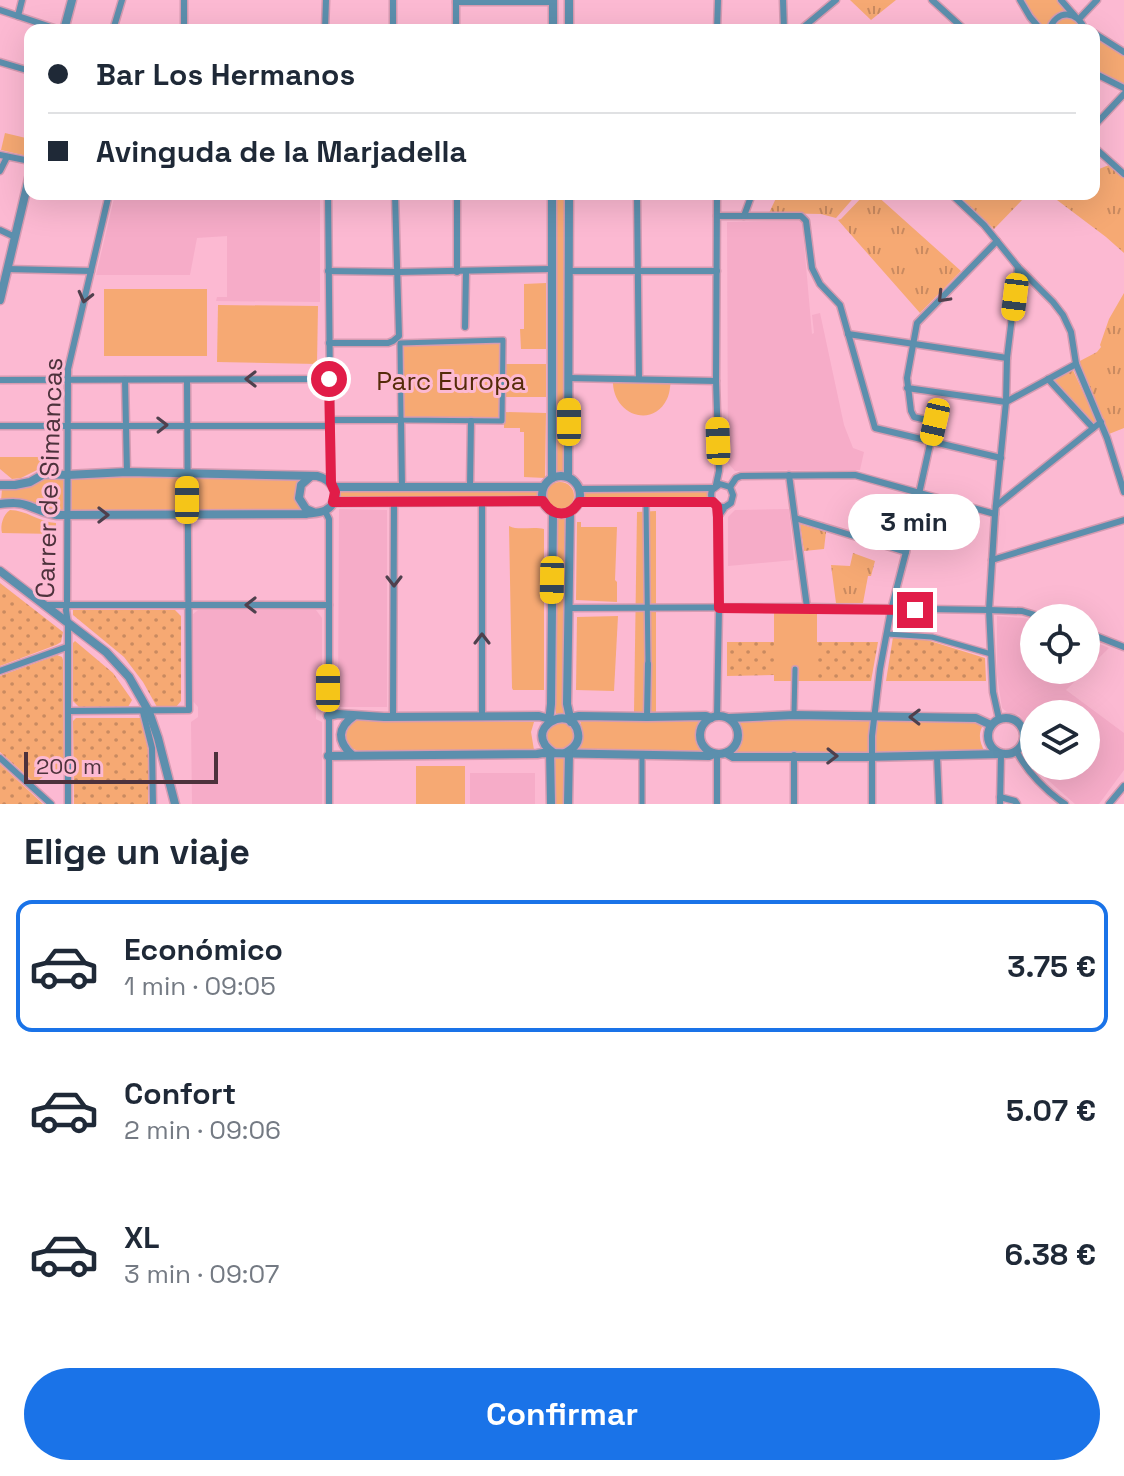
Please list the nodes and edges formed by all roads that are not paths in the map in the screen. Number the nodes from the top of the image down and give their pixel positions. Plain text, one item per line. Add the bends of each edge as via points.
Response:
1 (22, 0) edge
2 (72, 0) edge
3 (122, 0) edge
4 (184, 0) edge
5 (326, 0) edge
6 (393, 0) edge
7 (569, 0) edge
8 (718, 0) edge
9 (783, 0) edge
10 (836, 0) edge
11 (932, 0) edge
12 (950, 0) edge
13 (1020, 0) edge
14 (1061, 0) edge
15 (1097, 0) edge
16 (456, 1) edge
17 (553, 1) edge
18 (942, 8) junction
19 (0, 10) edge
20 (18, 16) junction
21 (43, 24) edge
22 (64, 24) edge
23 (115, 24) edge
24 (184, 24) edge
25 (325, 24) edge
26 (393, 24) edge
27 (456, 24) edge
28 (553, 24) edge
29 (569, 24) edge
30 (717, 24) edge
31 (784, 24) edge
32 (807, 24) edge
33 (959, 24) edge
34 (1036, 24) edge
35 (1052, 24) edge
36 (1081, 24) edge
37 (1082, 24) edge
38 (1085, 24) edge
39 (1100, 36) edge
40 (1124, 52) edge
41 (0, 62) edge
42 (24, 69) edge
43 (1100, 76) edge
44 (1124, 88) edge
45 (1124, 94) edge
46 (1100, 120) edge
47 (1100, 152) edge
48 (4, 156) edge
49 (24, 160) edge
50 (0, 171) edge
51 (1124, 174) edge
52 (24, 199) edge
53 (108, 200) edge
54 (328, 200) edge
55 (395, 200) edge
56 (457, 200) edge
57 (552, 200) edge
58 (569, 200) edge
59 (637, 200) edge
60 (717, 200) edge
61 (750, 200) edge
62 (957, 200) edge
63 (717, 216) junction
64 (744, 216) junction
65 (0, 230) edge
66 (15, 237) junction
67 (997, 241) junction
68 (1018, 267) junction
69 (7, 269) junction
70 (552, 269) junction
71 (91, 271) junction
72 (328, 271) junction
73 (569, 271) junction
74 (717, 271) junction
75 (398, 272) junction
76 (457, 272) junction
77 (466, 272) junction
78 (637, 272) junction
79 (0, 300) edge
80 (465, 327) dead end
81 (848, 334) junction
82 (329, 343) junction
83 (912, 344) junction
84 (1007, 358) junction
85 (1076, 364) junction
86 (569, 378) junction
87 (329, 379) junction
88 (639, 379) junction
89 (1048, 379) junction
90 (0, 380) edge
91 (67, 380) junction
92 (125, 380) junction
93 (187, 380) junction
94 (716, 381) junction
95 (907, 388) junction
96 (1006, 402) junction
97 (401, 420) junction
98 (471, 421) junction
99 (1101, 422) junction
100 (330, 423) junction
101 (187, 425) junction
102 (0, 426) edge
103 (68, 426) junction
104 (126, 426) junction
105 (1093, 428) junction
106 (930, 441) junction
107 (1001, 458) junction
108 (127, 472) junction
109 (187, 473) junction
110 (67, 475) junction
111 (789, 475) junction
112 (313, 476) junction
113 (568, 476) junction
114 (552, 478) junction
115 (0, 485) edge
116 (332, 485) junction
117 (721, 486) junction
118 (402, 487) junction
119 (470, 487) junction
120 (543, 487) junction
121 (580, 489) junction
122 (1124, 492) edge
123 (919, 493) junction
124 (543, 501) junction
125 (333, 502) junction
126 (482, 502) junction
127 (579, 502) junction
128 (646, 502) junction
129 (394, 503) junction
130 (0, 504) edge
131 (718, 505) junction
132 (996, 510) junction
133 (325, 511) junction
134 (314, 512) junction
135 (553, 512) junction
136 (570, 512) junction
137 (67, 515) junction
138 (187, 515) junction
139 (795, 518) junction
140 (1124, 520) edge
141 (906, 552) junction
142 (992, 560) junction
143 (0, 571) edge
144 (67, 604) junction
145 (43, 605) junction
146 (187, 605) junction
147 (329, 605) junction
148 (647, 607) junction
149 (807, 607) junction
150 (569, 608) junction
151 (719, 608) junction
152 (891, 610) junction
153 (989, 610) junction
154 (1020, 611) edge
155 (68, 624) junction
156 (887, 634) junction
157 (1100, 638) edge
158 (67, 647) junction
159 (1124, 647) edge
160 (991, 654) junction
161 (648, 664) joint
162 (795, 669) dead end
163 (0, 671) edge
164 (69, 711) junction
165 (146, 712) junction
166 (794, 715) junction
167 (328, 716) junction
168 (354, 716) junction
169 (393, 717) junction
170 (482, 717) junction
171 (647, 717) junction
172 (714, 717) junction
173 (874, 717) junction
174 (729, 718) junction
175 (999, 719) junction
176 (551, 720) junction
177 (569, 720) junction
178 (991, 725) junction
179 (1017, 752) junction
180 (552, 753) junction
181 (567, 753) junction
182 (719, 754) junction
183 (1001, 754) junction
184 (352, 755) junction
185 (642, 755) junction
186 (794, 755) junction
187 (328, 756) junction
188 (937, 756) junction
189 (871, 757) junction
190 (0, 758) edge
191 (1124, 786) edge
192 (1055, 800) edge
193 (1000, 801) edge
194 (51, 804) edge
195 (68, 804) edge
196 (153, 804) edge
197 (175, 804) edge
198 (329, 804) edge
199 (551, 804) edge
200 (568, 804) edge
201 (642, 804) edge
202 (717, 804) edge
203 (794, 804) edge
204 (872, 804) edge
205 (939, 804) edge
206 (1017, 804) edge
207 (1065, 804) edge
208 (1109, 804) edge

1 - 20 street
2 - 22 street
3 - 23 street
4 - 24 street
5 - 25 street
6 - 26 street
7 - 29 street
8 - 30 street
9 - 31 street
10 - 32 street
11 - 18 street
12 - 18 street
13 - 34 street
14 - 37 street
15 - 38 street
16 - 17 street
16 - 27 street
17 - 28 street
18 - 33 street
19 - 20 street
20 - 21 street
35 - 36 street via 1070,15
39 - 40 street
41 - 42 street
43 - 44 street
45 - 46 street
47 - 51 street
48 - 49 street
48 - 50 street
52 - 66 street
53 - 71 street, Carrer de Simancas
54 - 72 street
55 - 75 street
56 - 76 street
57 - 70 street
58 - 73 street
59 - 78 street
60 - 63 street
61 - 64 street
62 - 67 street
63 - 64 street
63 - 74 street
64 - 81 street via 801,216 806,221 812,268 840,305
65 - 66 street
66 - 69 street
67 - 68 street
67 -> 83 street via 917,323
68 - 84 street
68 - 85 street via 1063,315
69 - 71 street
69 - 79 street
70 - 77 street
70 - 114 street
71 -> 91 street, Carrer de Simancas
72 - 75 street
72 - 82 street
73 - 78 street
73 - 86 street
74 - 78 street
74 - 94 street
75 - 76 street
75 - 82 street via 397,339
76 - 77 street
77 - 80 street
78 - 88 street
81 - 83 street
81 - 106 street via 875,428
82 - 87 street
83 - 84 street
83 - 95 street
84 - 96 street
85 - 89 street
85 - 99 street
86 - 88 street
86 - 113 street
87 -> 93 street
87 - 100 street
88 - 94 street
89 - 96 street
89 - 105 street
90 - 91 street
91 - 92 street
91 - 103 street, Carrer de Simancas
92 - 93 street
92 - 104 street
93 - 101 street
94 - 117 street
95 - 96 street
95 - 106 street via 914,417 935,422
96 - 107 street
97 - 98 street
97 - 98 street via 400,343 503,340 502,421
97 - 100 street
97 - 118 street
98 - 119 street
99 - 105 street
99 - 122 street
100 - 101 street
100 - 116 street
104 -> 101 street
101 - 109 street
102 - 103 street
103 - 104 street
103 - 110 street, Carrer de Simancas
104 - 108 street
105 - 132 street
106 - 107 street
106 - 123 street
107 - 132 street
108 - 109 street
108 - 110 street
109 - 112 street
109 - 138 street
110 - 115 street via 44,474 30,482
110 - 137 street, Carrer de Simancas
111 - 117 street via 741,476
111 - 123 street via 855,475
111 - 139 street
112 - 116 street
112 - 134 street via 299,491 302,505
113 - 114 street
113 - 121 street
114 - 120 street
116 - 118 street
116 - 125 street
117 - 121 street
117 - 131 street via 711,497
117 - 131 street via 733,491 733,499
118 - 119 street
119 - 120 street
120 - 124 street
121 - 127 street
123 - 132 street
123 - 141 street
124 - 126 street
124 - 135 street
125 - 129 street
125 - 133 street
126 - 129 street
170 -> 126 street
127 - 128 street
127 - 136 street
128 - 131 street
128 - 148 street
129 -> 169 street
130 - 137 street
131 - 151 street
132 - 142 street
133 - 134 street
133 - 147 street
134 - 138 street
135 - 136 street
135 - 176 street
136 - 150 street
137 -> 138 street
137 - 144 street, Carrer de Simancas
138 - 146 street
139 - 141 street
139 - 149 street
140 - 142 street
141 - 152 street
142 - 153 street
143 - 145 street
144 - 145 street
144 - 146 street
144 - 155 street, Carrer de Simancas
145 - 155 street
147 -> 146 street
146 - 165 street via 189,710
147 - 167 street
148 - 150 street
148 - 151 street
148 - 161 street
149 - 151 street
149 - 152 street
150 - 177 street
151 - 172 street
152 - 153 street
152 - 156 street
153 - 154 street
153 - 160 street
155 - 158 street, Carrer de Simancas
155 - 165 street via 120,666 136,686
156 - 160 street via 932,637
156 - 173 street
157 - 159 street
158 - 163 street
158 - 164 street, Carrer de Simancas
160 - 175 street
161 - 171 street
162 - 166 street
164 - 165 street
164 - 195 street, Carrer de Simancas
165 - 196 street
165 - 197 street
166 - 173 street
166 - 174 street
167 - 168 street
167 - 187 street
168 - 169 street
168 - 184 street via 341,733 341,742
169 - 170 street
170 - 176 street
171 - 172 street
171 - 177 street
172 - 174 street
172 - 182 street via 702,726 700,738 705,748
178 -> 173 street via 976,718
173 - 189 street
174 - 182 street via 739,736 734,748
175 - 178 street
175 - 179 street via 1014,719 1023,728 1024,744
176 - 177 street
176 - 180 street via 542,736
177 - 181 street via 578,737
178 - 183 street via 988,740
179 - 183 street
179 - 192 street
180 - 181 street
180 - 184 street
180 - 199 street
181 - 185 street
181 - 200 street
182 - 185 street
182 - 186 street
182 - 202 street
183 - 188 street
183 - 193 street
184 - 187 street
185 - 201 street
186 -> 189 street
186 - 203 street
187 - 198 street
188 - 189 street
188 - 205 street
189 - 204 street
190 - 194 street
191 - 208 street
192 - 207 street
193 - 206 street

